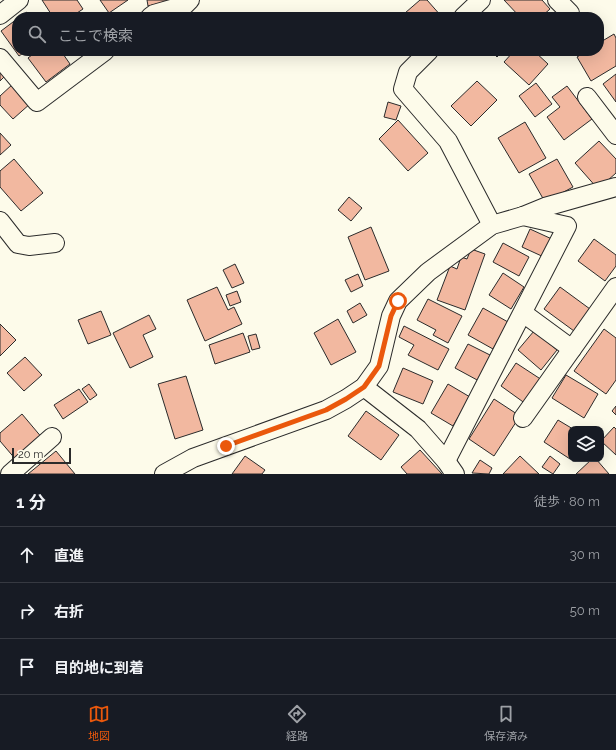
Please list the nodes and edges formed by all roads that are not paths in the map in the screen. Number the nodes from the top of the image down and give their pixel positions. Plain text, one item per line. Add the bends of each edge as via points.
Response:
1 (19, 0) edge
2 (190, 0) edge
3 (480, 0) edge
4 (557, 0) edge
5 (161, 12) edge
6 (468, 12) edge
7 (569, 12) edge
8 (0, 15) edge
9 (98, 56) edge
10 (424, 56) edge
11 (0, 58) edge
12 (587, 98) dead end
13 (616, 135) edge
14 (616, 187) edge
15 (523, 216) junction
16 (0, 222) edge
17 (492, 225) junction
18 (55, 243) dead end
19 (616, 287) edge
20 (523, 313) junction
21 (572, 349) junction
22 (364, 387) junction
23 (523, 418) dead end
24 (52, 437) dead end
25 (451, 468) edge
26 (10, 474) edge
27 (164, 474) edge

1 - 8 street
2 - 5 street via 185,5
3 - 6 street
4 - 7 street
9 - 11 street via 37,102
10 - 17 street via 408,72 403,89 448,141
12 - 13 street
14 - 15 street
15 - 17 street
15 - 20 street via 567,226
16 - 18 street via 18,244 29,246
17 - 22 street via 428,272 398,301 391,316 379,366
19 - 21 street
20 - 21 street
20 - 25 street
21 - 23 street
22 - 25 street via 418,429
22 - 27 street via 326,410 193,458
24 - 26 street

